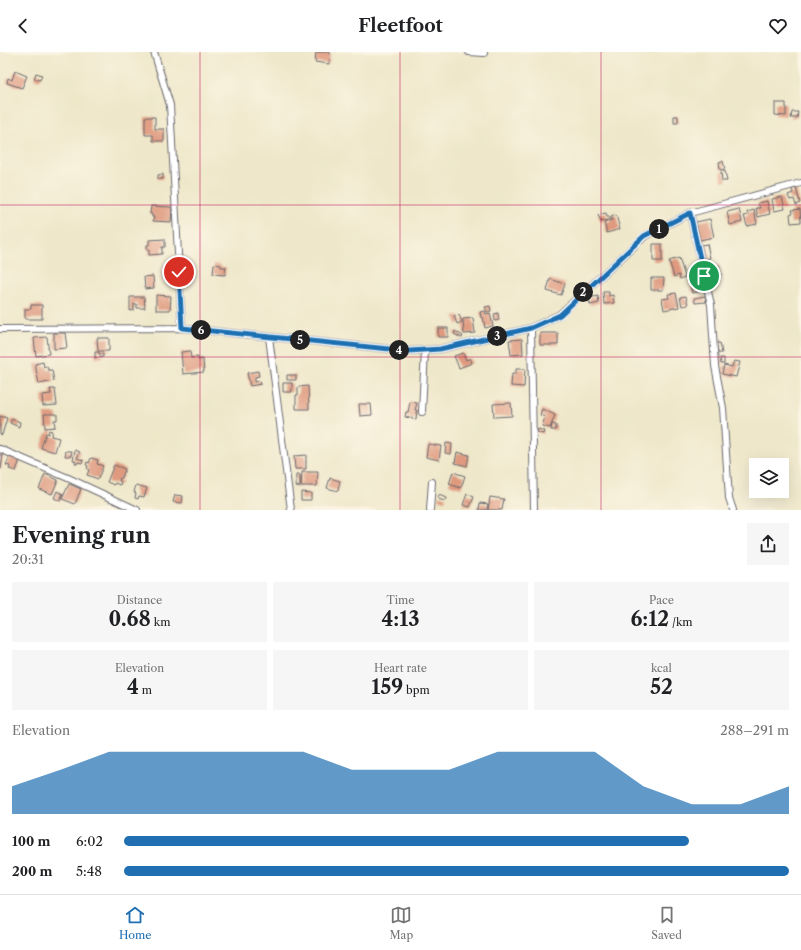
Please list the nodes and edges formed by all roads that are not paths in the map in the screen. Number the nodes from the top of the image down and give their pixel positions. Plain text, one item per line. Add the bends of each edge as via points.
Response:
1 (154, 52) edge
2 (469, 52) edge
3 (484, 53) dead end
4 (801, 183) edge
5 (690, 213) junction
6 (182, 328) junction
7 (531, 328) junction
8 (0, 329) edge
9 (269, 337) junction
10 (425, 350) junction
11 (422, 412) dead end
12 (0, 449) edge
13 (432, 482) dead end
14 (137, 510) edge
15 (291, 510) edge
16 (430, 510) edge
17 (534, 510) edge
18 (732, 510) edge

1 - 6 street via 170,105
2 - 3 street
4 - 5 street
5 - 7 street via 644,236 560,315
5 - 18 street via 711,305 715,366 723,408
6 - 8 street
6 - 9 street
7 - 10 street via 440,349
7 - 17 street
9 - 10 street via 409,351
9 - 15 street
10 - 11 street
12 - 14 street
13 - 16 street

